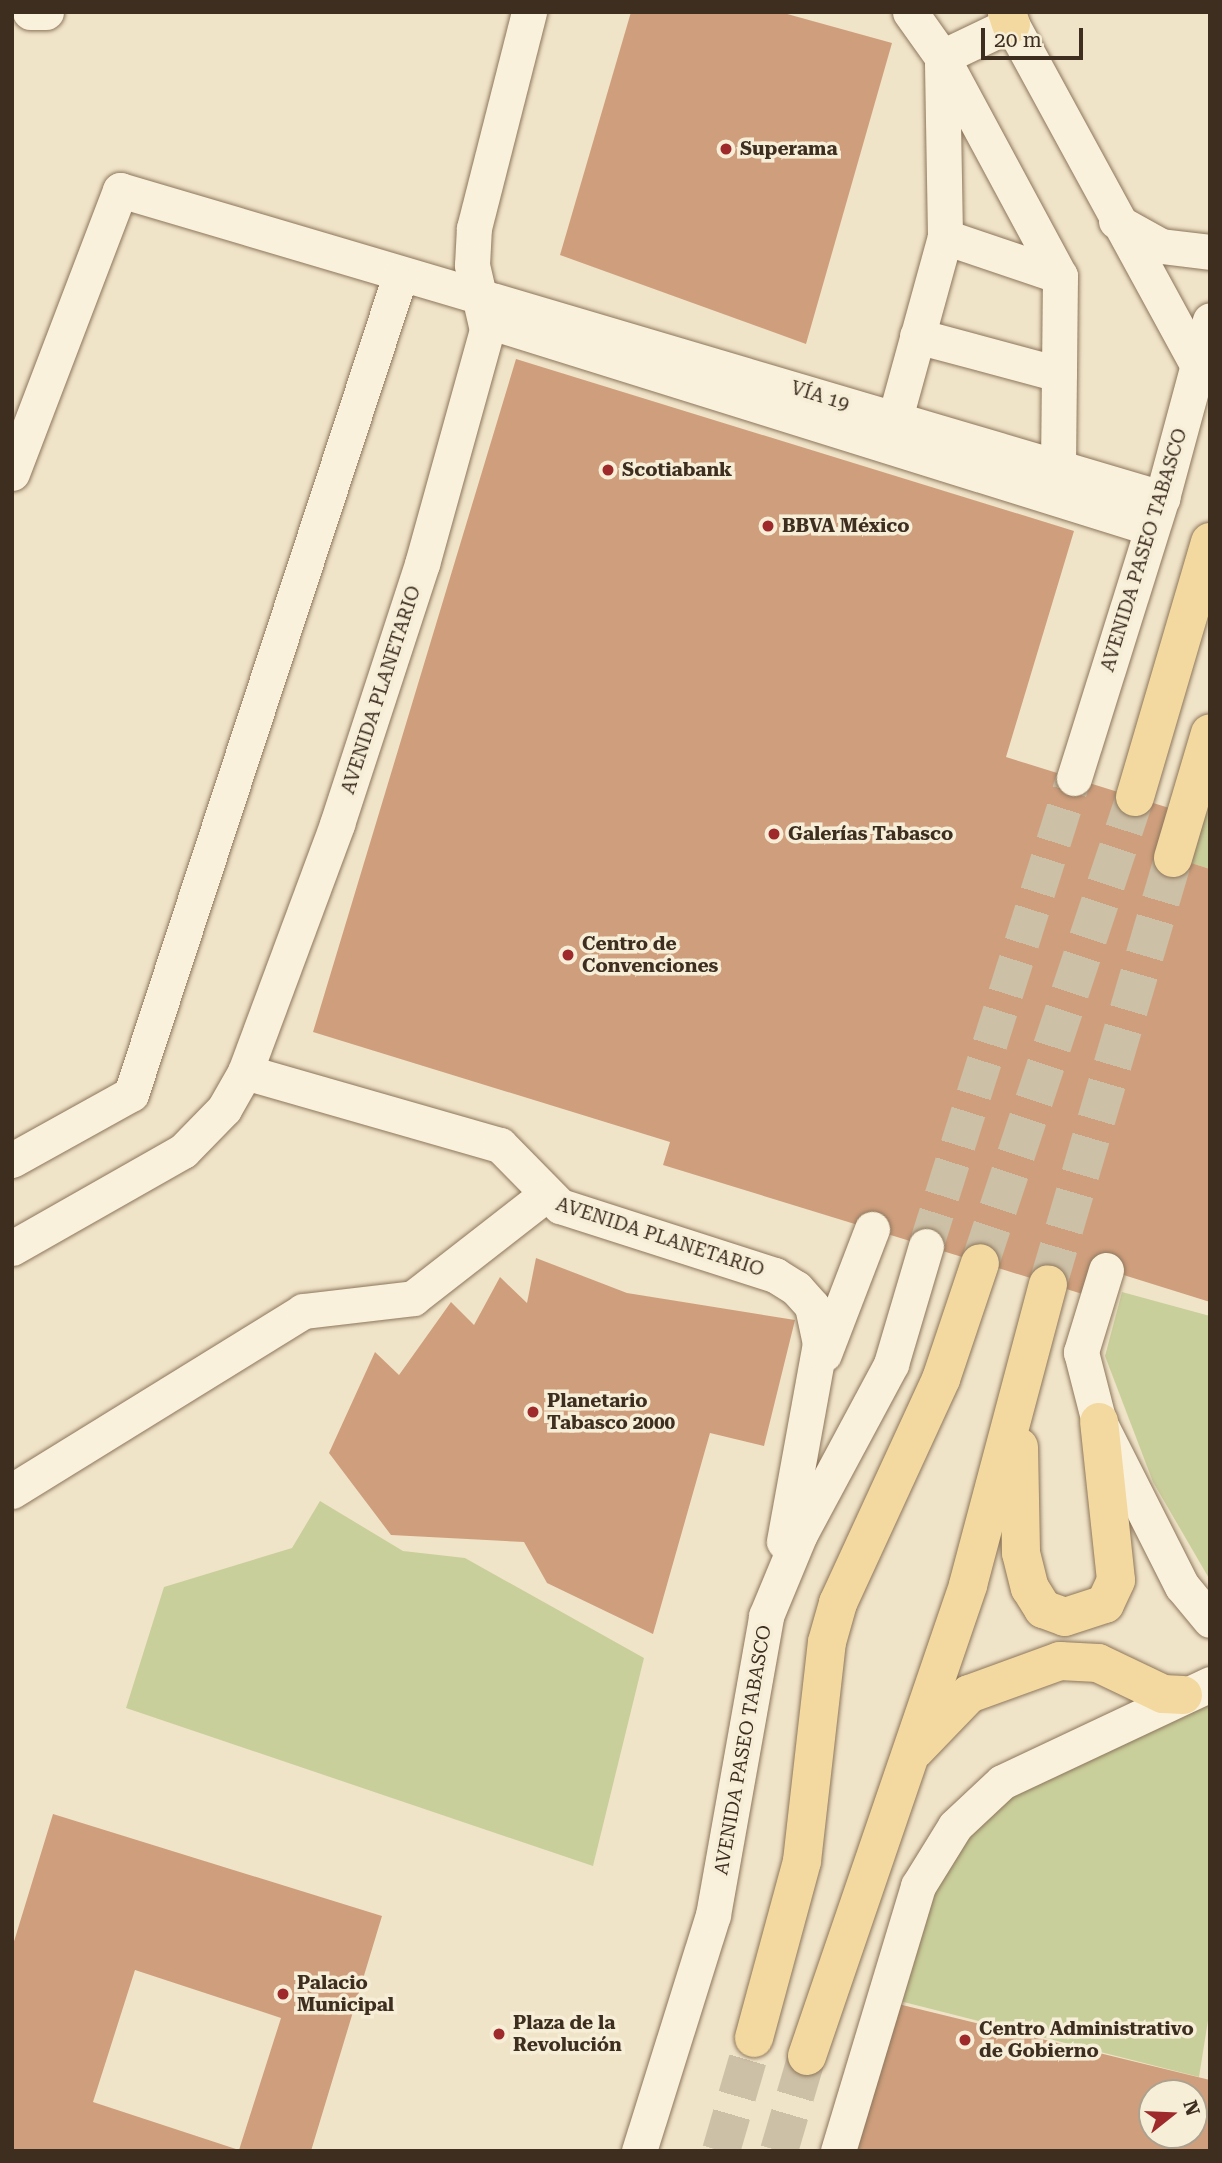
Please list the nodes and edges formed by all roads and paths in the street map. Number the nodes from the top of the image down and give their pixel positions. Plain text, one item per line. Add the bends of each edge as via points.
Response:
1 (30, 12) edge
2 (46, 12) edge
3 (529, 12) edge
4 (910, 12) edge
5 (1008, 16) edge
6 (942, 57) junction
7 (1116, 221) junction
8 (945, 237) junction
9 (1210, 252) edge
10 (1060, 275) junction
11 (400, 276) junction
12 (483, 307) junction
13 (1210, 320) edge
14 (917, 336) junction
15 (1197, 364) junction
16 (1059, 374) junction
17 (895, 418) junction
18 (1058, 467) junction
19 (12, 473) edge
20 (1157, 513) junction
21 (1210, 542) edge
22 (1210, 733) edge
23 (1074, 778) tunnel mouth
24 (1135, 797) tunnel mouth
25 (1174, 858) tunnel mouth
26 (245, 1072) junction
27 (12, 1160) edge
28 (544, 1196) junction
29 (872, 1229) dead end
30 (926, 1246) tunnel mouth
31 (12, 1248) edge
32 (980, 1263) tunnel mouth
33 (1106, 1270) dead end
34 (1048, 1284) tunnel mouth
35 (813, 1383) junction
36 (1018, 1403) junction
37 (1099, 1422) junction
38 (12, 1491) edge
39 (776, 1587) junction
40 (1210, 1620) edge
41 (1196, 1690) edge
42 (901, 1769) junction
43 (754, 2038) tunnel mouth
44 (807, 2056) tunnel mouth
45 (639, 2151) edge
46 (838, 2151) edge

1 - 2 street
3 - 12 street, AVENIDA PLANETARIO via 474,228
4 - 6 street
5 - 6 street
5 - 7 street
6 - 8 street
6 - 10 street
7 - 9 street via 1161,246
7 - 15 street
8 - 10 street
8 - 14 street
10 - 16 street
11 - 12 street
11 - 19 street via 120,190
11 - 27 street via 131,1094
12 - 17 street, VÍA 19
12 - 20 street, VÍA 19
12 - 26 street, AVENIDA PLANETARIO via 422,564 337,824
13 - 15 street, AVENIDA PASEO TABASCO
14 - 16 street
14 - 17 street
15 - 20 street, AVENIDA PASEO TABASCO
16 - 18 street
17 - 18 street, VÍA 19
18 - 20 street, VÍA 19
20 - 23 street, AVENIDA PASEO TABASCO
21 - 24 main road
22 - 25 main road
26 - 28 street, AVENIDA PLANETARIO via 499,1146
26 - 31 street, AVENIDA PLANETARIO via 224,1109 177,1156
28 - 35 street, AVENIDA PLANETARIO via 571,1211 784,1279 806,1296 817,1317 820,1343
28 - 38 street via 413,1298 303,1311
29 - 35 street
30 - 39 street, AVENIDA PASEO TABASCO via 891,1364
32 - 43 main road via 941,1379 838,1603 827,1642 802,1861
33 - 37 street via 1081,1352
34 - 36 main road
35 - 39 street, AVENIDA PLANETARIO
36 - 37 main road via 1021,1553 1042,1609 1065,1617 1105,1604 1116,1580
36 - 42 main road via 968,1585
37 - 40 street via 1182,1586
39 - 45 street, AVENIDA PASEO TABASCO via 757,1645 713,1914
41 - 42 main road via 1163,1694 1098,1663 1060,1661 969,1694
41 - 46 street via 1002,1782 934,1852
42 - 44 main road

